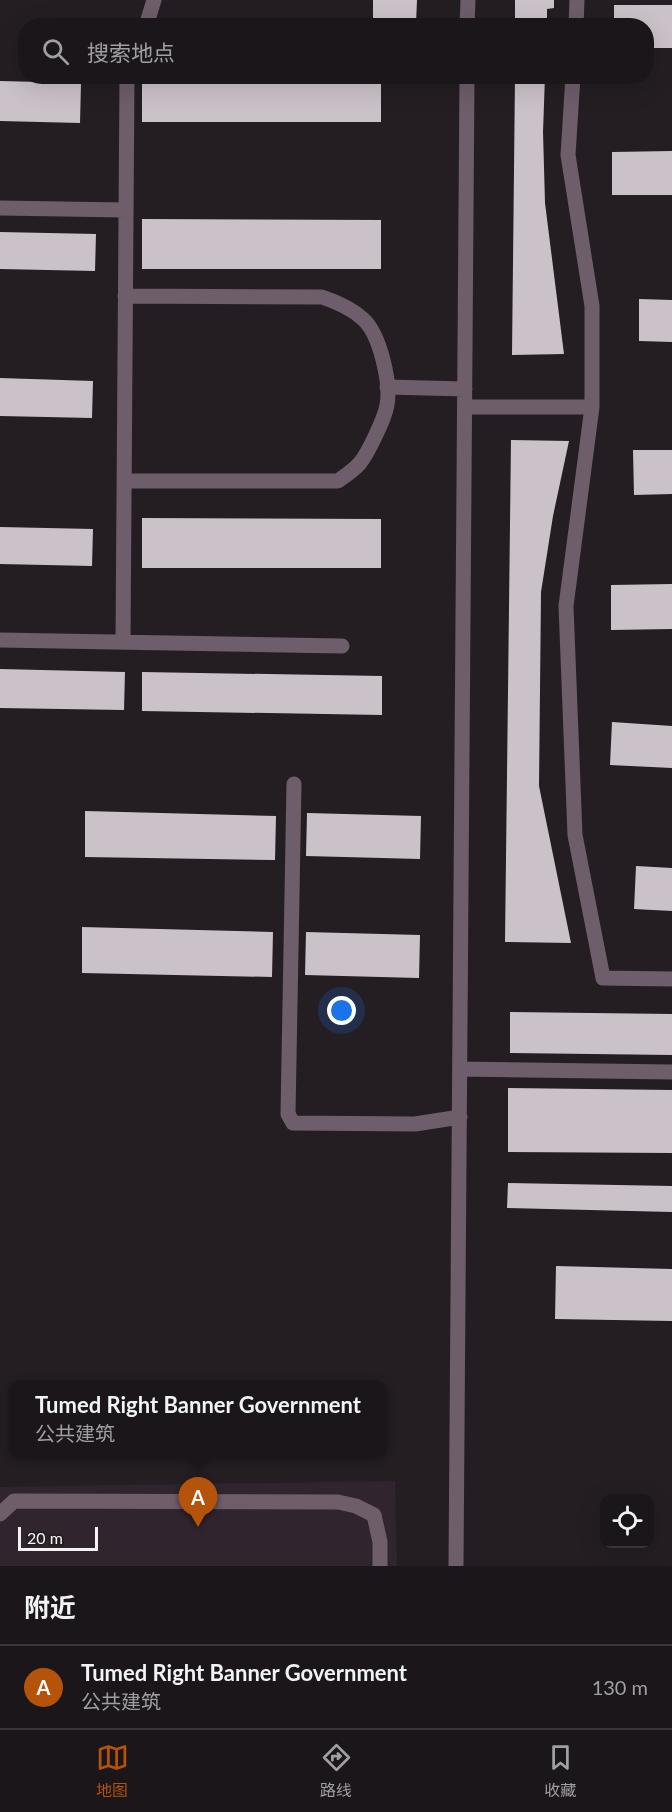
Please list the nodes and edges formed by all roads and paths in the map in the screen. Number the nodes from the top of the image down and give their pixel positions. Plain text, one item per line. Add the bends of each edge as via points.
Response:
1 (154, 0) edge
2 (468, 0) edge
3 (577, 0) edge
4 (148, 18) edge
5 (467, 18) edge
6 (576, 18) edge
7 (127, 84) edge
8 (467, 84) edge
9 (572, 84) edge
10 (0, 208) edge
11 (126, 210) junction
12 (125, 296) junction
13 (387, 387) junction
14 (465, 389) junction
15 (465, 407) junction
16 (592, 407) junction
17 (124, 481) junction
18 (0, 640) edge
19 (123, 642) junction
20 (342, 646) dead end
21 (294, 784) dead end
22 (672, 979) edge
23 (460, 1069) junction
24 (672, 1072) edge
25 (460, 1117) junction
26 (0, 1514) edge
27 (380, 1566) edge
28 (456, 1566) edge

1 - 4 street
2 - 5 street
3 - 6 street
7 - 11 street
8 - 14 street
9 - 16 street via 568,155 592,306
10 - 11 street
11 - 12 street
12 - 13 street via 322,297 340,303 364,320 380,348
12 - 17 street
13 - 14 street
13 - 17 street via 387,406 373,440 359,464 338,481
14 - 15 street
15 - 16 street
15 - 23 street
16 - 22 street via 566,606 576,835 603,978
17 - 19 street
18 - 19 street
19 - 20 street
21 - 25 street via 288,1114 294,1123 415,1124
23 - 24 street
23 - 25 street
25 - 28 street
26 - 27 street via 14,1501 338,1502 374,1515

